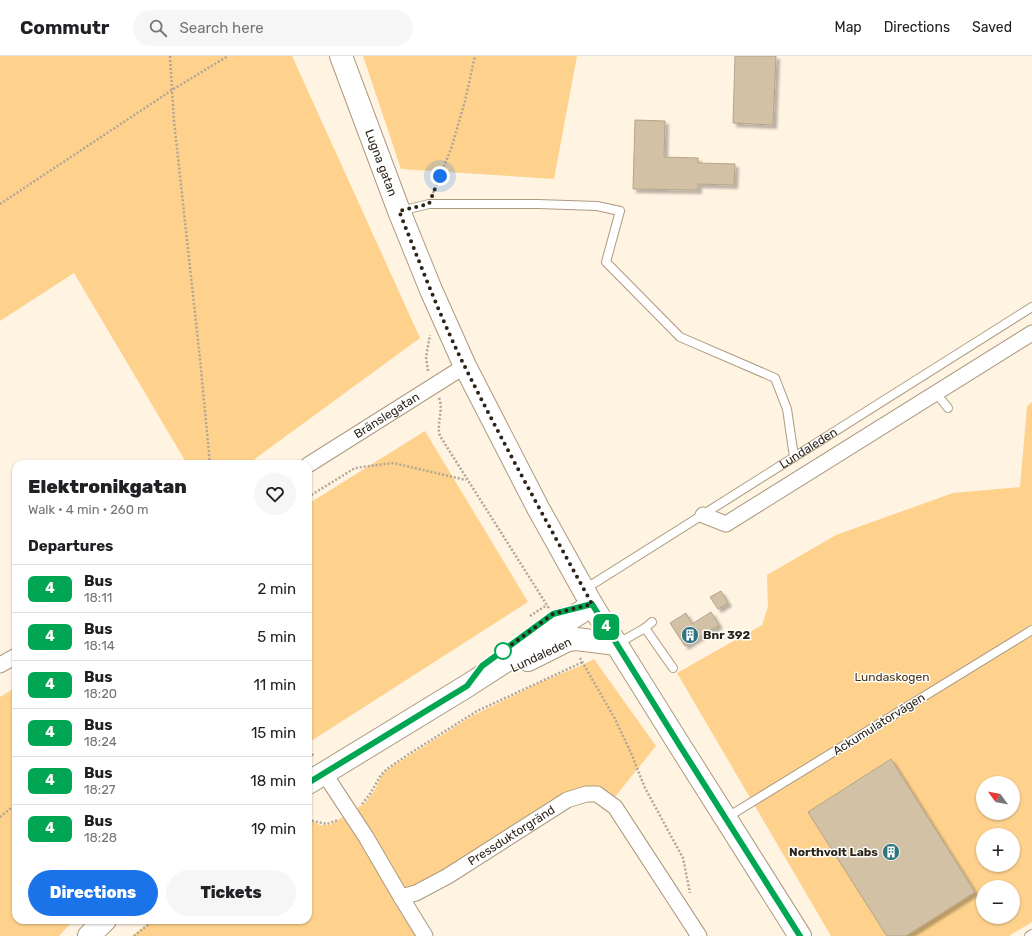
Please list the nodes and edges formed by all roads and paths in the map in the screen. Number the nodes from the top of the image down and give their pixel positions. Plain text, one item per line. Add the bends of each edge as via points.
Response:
1 (170, 56) edge
2 (228, 56) edge
3 (341, 56) edge
4 (475, 56) edge
5 (172, 90) junction
6 (0, 204) edge
7 (429, 204) junction
8 (399, 211) junction
9 (1032, 307) edge
10 (430, 332) dead end
11 (1032, 333) edge
12 (464, 366) junction
13 (434, 385) junction
14 (936, 393) junction
15 (948, 408) dead end
16 (794, 457) junction
17 (210, 460) edge
18 (312, 462) edge
19 (467, 480) junction
20 (312, 494) edge
21 (702, 515) junction
22 (588, 597) junction
23 (530, 616) dead end
24 (652, 622) dead end
25 (645, 628) junction
26 (1032, 630) edge
27 (617, 644) junction
28 (12, 658) edge
29 (0, 665) edge
30 (673, 668) dead end
31 (467, 686) junction
32 (316, 778) edge
33 (12, 807) edge
34 (350, 813) junction
35 (0, 817) edge
36 (726, 818) junction
37 (312, 821) edge
38 (401, 897) junction
39 (691, 900) dead end
40 (101, 924) edge
41 (149, 924) edge
42 (1032, 934) edge
43 (89, 936) edge
44 (134, 936) edge
45 (425, 936) edge
46 (699, 936) edge
47 (800, 936) edge
48 (1030, 936) edge

1 - 5 path
2 - 5 path
3 - 8 main road, Lugna gatan
4 - 7 path via 451,149
5 - 6 path
5 - 17 path
7 - 8 lane
7 - 16 lane via 563,204 597,206 620,212 606,262 680,337 775,378 787,409
8 - 12 main road, Lugna gatan
9 - 16 lane, Lundaleden
10 - 13 path via 426,362
11 - 14 street
12 - 13 street, Bränslegatan
12 - 22 main road, Lugna gatan
13 - 18 street, Bränslegatan
13 - 19 path via 441,403 440,436
14 - 15 lane
14 - 21 street via 726,524
16 - 21 lane, Lundaleden
19 - 20 path via 393,463 354,468
19 - 23 path via 547,605
21 - 22 lane, Lundaleden
22 - 27 main road, Lugna gatan
22 - 31 main road, Lundaleden
24 - 25 lane
25 - 27 lane
25 - 30 lane
26 - 36 lane, Ackumulatorvägen
27 - 31 main road, Lundaleden via 568,640 482,683
27 - 36 main road, Lugna gatan
28 - 29 street
31 - 32 main road, Lundaleden
32 - 34 street
33 - 35 path
34 - 37 path via 327,824
34 - 38 street
34 - 39 path via 364,802 384,772 409,754 477,711 583,662 618,726 645,788 683,858
36 - 47 main road, Lugna gatan
38 - 45 street
38 - 46 street, Pressduktorgränd via 416,893 448,876 567,800 586,794 597,794 616,807
40 - 43 main road
41 - 44 path
42 - 48 lane

